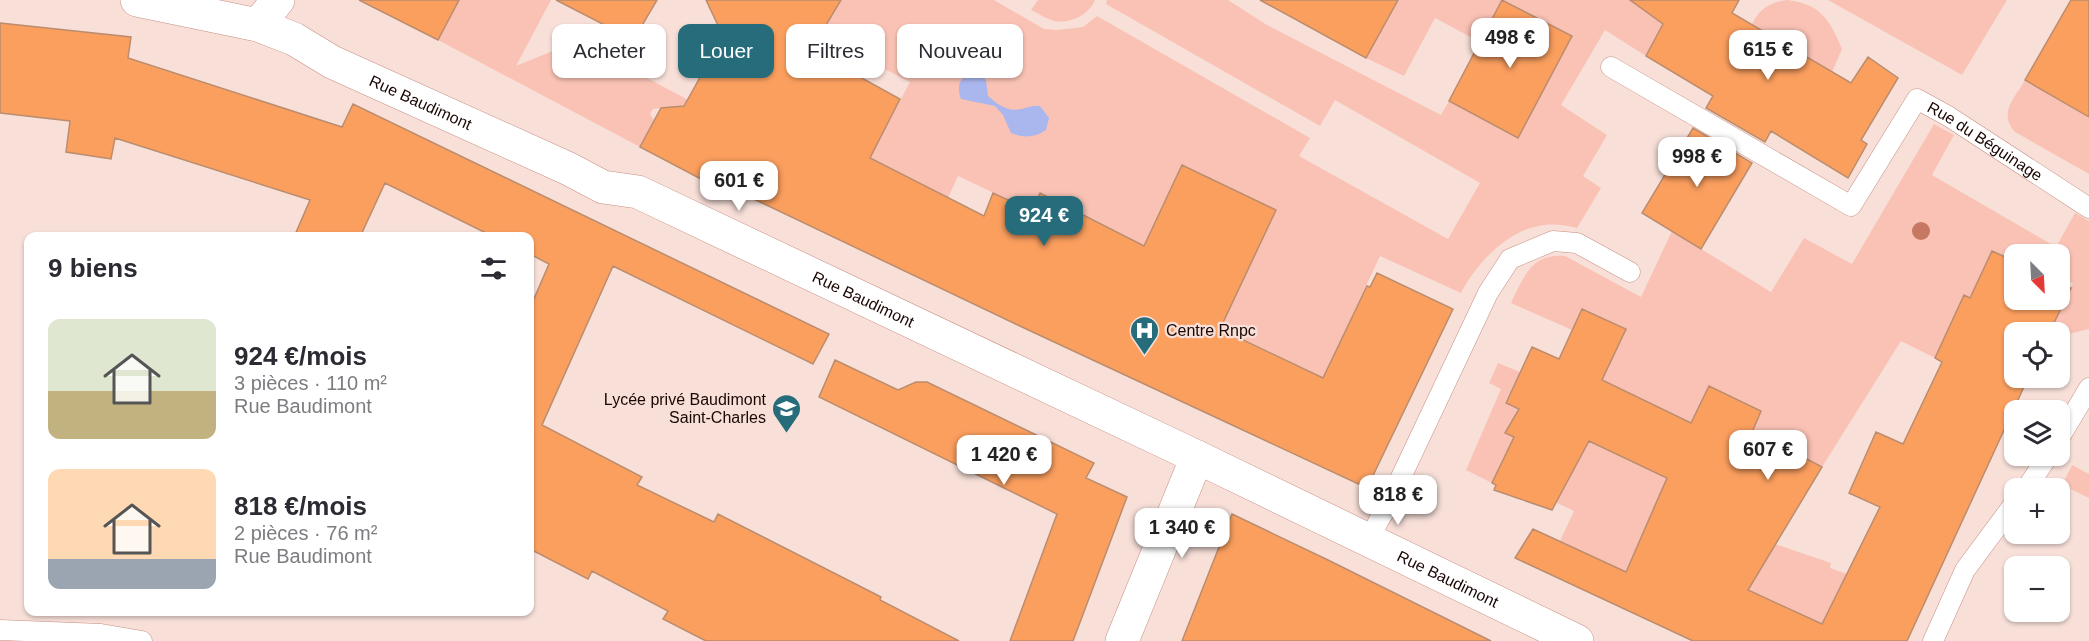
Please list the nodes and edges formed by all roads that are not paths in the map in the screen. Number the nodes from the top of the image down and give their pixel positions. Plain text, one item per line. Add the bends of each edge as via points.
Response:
1 (137, 0) edge
2 (268, 12) edge
3 (1611, 68) dead end
4 (2089, 208) edge
5 (1630, 272) dead end
6 (2089, 388) edge
7 (2070, 420) edge
8 (1197, 458) junction
9 (2004, 517) edge
10 (1369, 541) junction
11 (0, 630) edge
12 (142, 641) edge
13 (1122, 641) edge
14 (1577, 641) edge
15 (1933, 641) edge

1 - 2 street, Rue Baudimont
2 - 8 street, Rue Baudimont via 294,39 332,62 603,187 638,192
3 - 4 lane, Rue du Béguinage via 1851,206 1917,99
5 - 10 lane via 1577,243 1553,241 1510,259 1488,293
6 - 7 lane
8 - 10 street, Rue Baudimont
8 - 13 street
9 - 15 lane via 1965,570
10 - 14 street, Rue Baudimont
11 - 12 lane via 101,634

